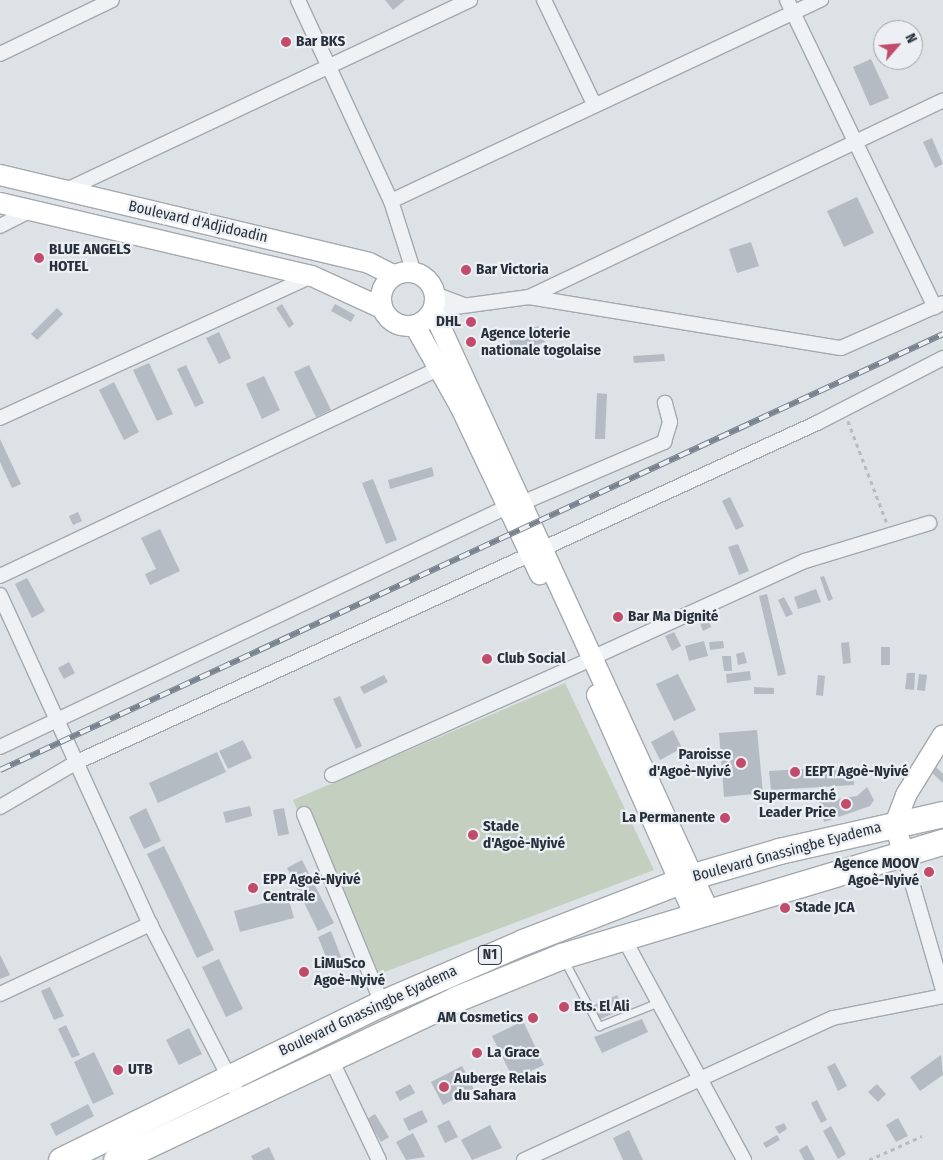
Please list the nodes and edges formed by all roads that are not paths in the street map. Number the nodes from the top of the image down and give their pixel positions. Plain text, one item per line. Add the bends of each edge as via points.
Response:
1 (112, 0) edge
2 (298, 0) edge
3 (470, 0) edge
4 (544, 0) edge
5 (821, 0) edge
6 (790, 6) edge
7 (0, 54) edge
8 (329, 66) junction
9 (943, 100) edge
10 (594, 104) junction
11 (857, 141) junction
12 (0, 174) edge
13 (64, 191) junction
14 (391, 201) junction
15 (0, 203) edge
16 (33, 209) junction
17 (0, 226) edge
18 (403, 274) junction
19 (312, 276) junction
20 (529, 297) junction
21 (433, 305) junction
22 (939, 305) edge
23 (382, 308) junction
24 (415, 326) junction
25 (943, 358) edge
26 (440, 368) junction
27 (665, 403) dead end
28 (0, 418) edge
29 (515, 505) junction
30 (929, 523) dead end
31 (535, 549) junction
32 (0, 576) edge
33 (0, 595) edge
34 (588, 660) junction
35 (58, 721) junction
36 (943, 735) edge
37 (0, 747) edge
38 (77, 762) junction
39 (332, 775) dead end
40 (0, 807) edge
41 (304, 814) dead end
42 (943, 814) edge
43 (895, 824) junction
44 (943, 842) edge
45 (903, 852) junction
46 (686, 879) junction
47 (702, 914) junction
48 (150, 924) junction
49 (622, 934) junction
50 (562, 956) junction
51 (943, 990) edge
52 (0, 994) edge
53 (943, 996) edge
54 (659, 1002) junction
55 (382, 1003) junction
56 (330, 1057) junction
57 (700, 1077) junction
58 (228, 1078) junction
59 (240, 1100) junction
60 (61, 1160) edge
61 (116, 1160) edge
62 (379, 1160) edge
63 (524, 1160) edge
64 (744, 1160) edge

1 - 7 street
2 - 8 street
3 - 8 street
4 - 10 street
5 - 6 street
6 - 10 street
6 - 11 street
8 - 13 street
8 - 14 street
9 - 11 street
10 - 14 street
11 - 20 street
11 - 22 street
12 - 13 main road, Boulevard d'Adjidoadin
13 - 18 main road, Boulevard d'Adjidoadin
14 - 18 street via 401,239
15 - 16 main road, Boulevard d'Adjidoadin
16 - 17 street
16 - 19 main road, Boulevard d'Adjidoadin
18 - 21 main road via 430,284
18 - 23 main road via 382,294
19 - 23 main road, Boulevard d'Adjidoadin
19 - 28 street
20 - 21 street via 469,307
20 - 22 street via 841,348
21 - 24 main road
21 - 29 main road
23 - 24 main road via 401,326
24 - 26 main road
25 - 31 street via 843,411
26 - 29 main road
26 - 32 street
27 - 29 street via 670,422 664,442
29 - 31 main road
29 - 35 street
30 - 34 street via 805,561
31 - 34 main road
31 - 38 street
33 - 35 street
34 - 39 street
34 - 46 main road
35 - 37 street
35 - 38 street
36 - 43 main road via 906,795
38 - 40 street
38 - 48 street
41 - 55 street
42 - 43 highway, Boulevard Gnassingbe Eyadema / N1
43 - 45 main road
43 - 46 highway, Boulevard Gnassingbe Eyadema / N1
44 - 45 highway, Boulevard Gnassingbe Eyadema / N1
45 - 47 highway, Boulevard Gnassingbe Eyadema / N1
45 - 51 street
46 - 47 main road
46 - 55 highway, Boulevard Gnassingbe Eyadema / N1
47 - 49 highway, Boulevard Gnassingbe Eyadema / N1
48 - 52 street
48 - 58 street
49 - 50 highway, Boulevard Gnassingbe Eyadema / N1
49 - 54 street
50 - 54 lane via 599,1026
50 - 56 highway, Boulevard Gnassingbe Eyadema / N1
53 - 57 street via 833,1018
54 - 57 street
55 - 58 highway, Boulevard Gnassingbe Eyadema / N1
56 - 59 highway, Boulevard Gnassingbe Eyadema / N1
56 - 62 street
57 - 63 street
57 - 64 street
58 - 59 street
58 - 60 highway, Boulevard Gnassingbe Eyadema / N1
59 - 61 highway, Boulevard Gnassingbe Eyadema / N1

